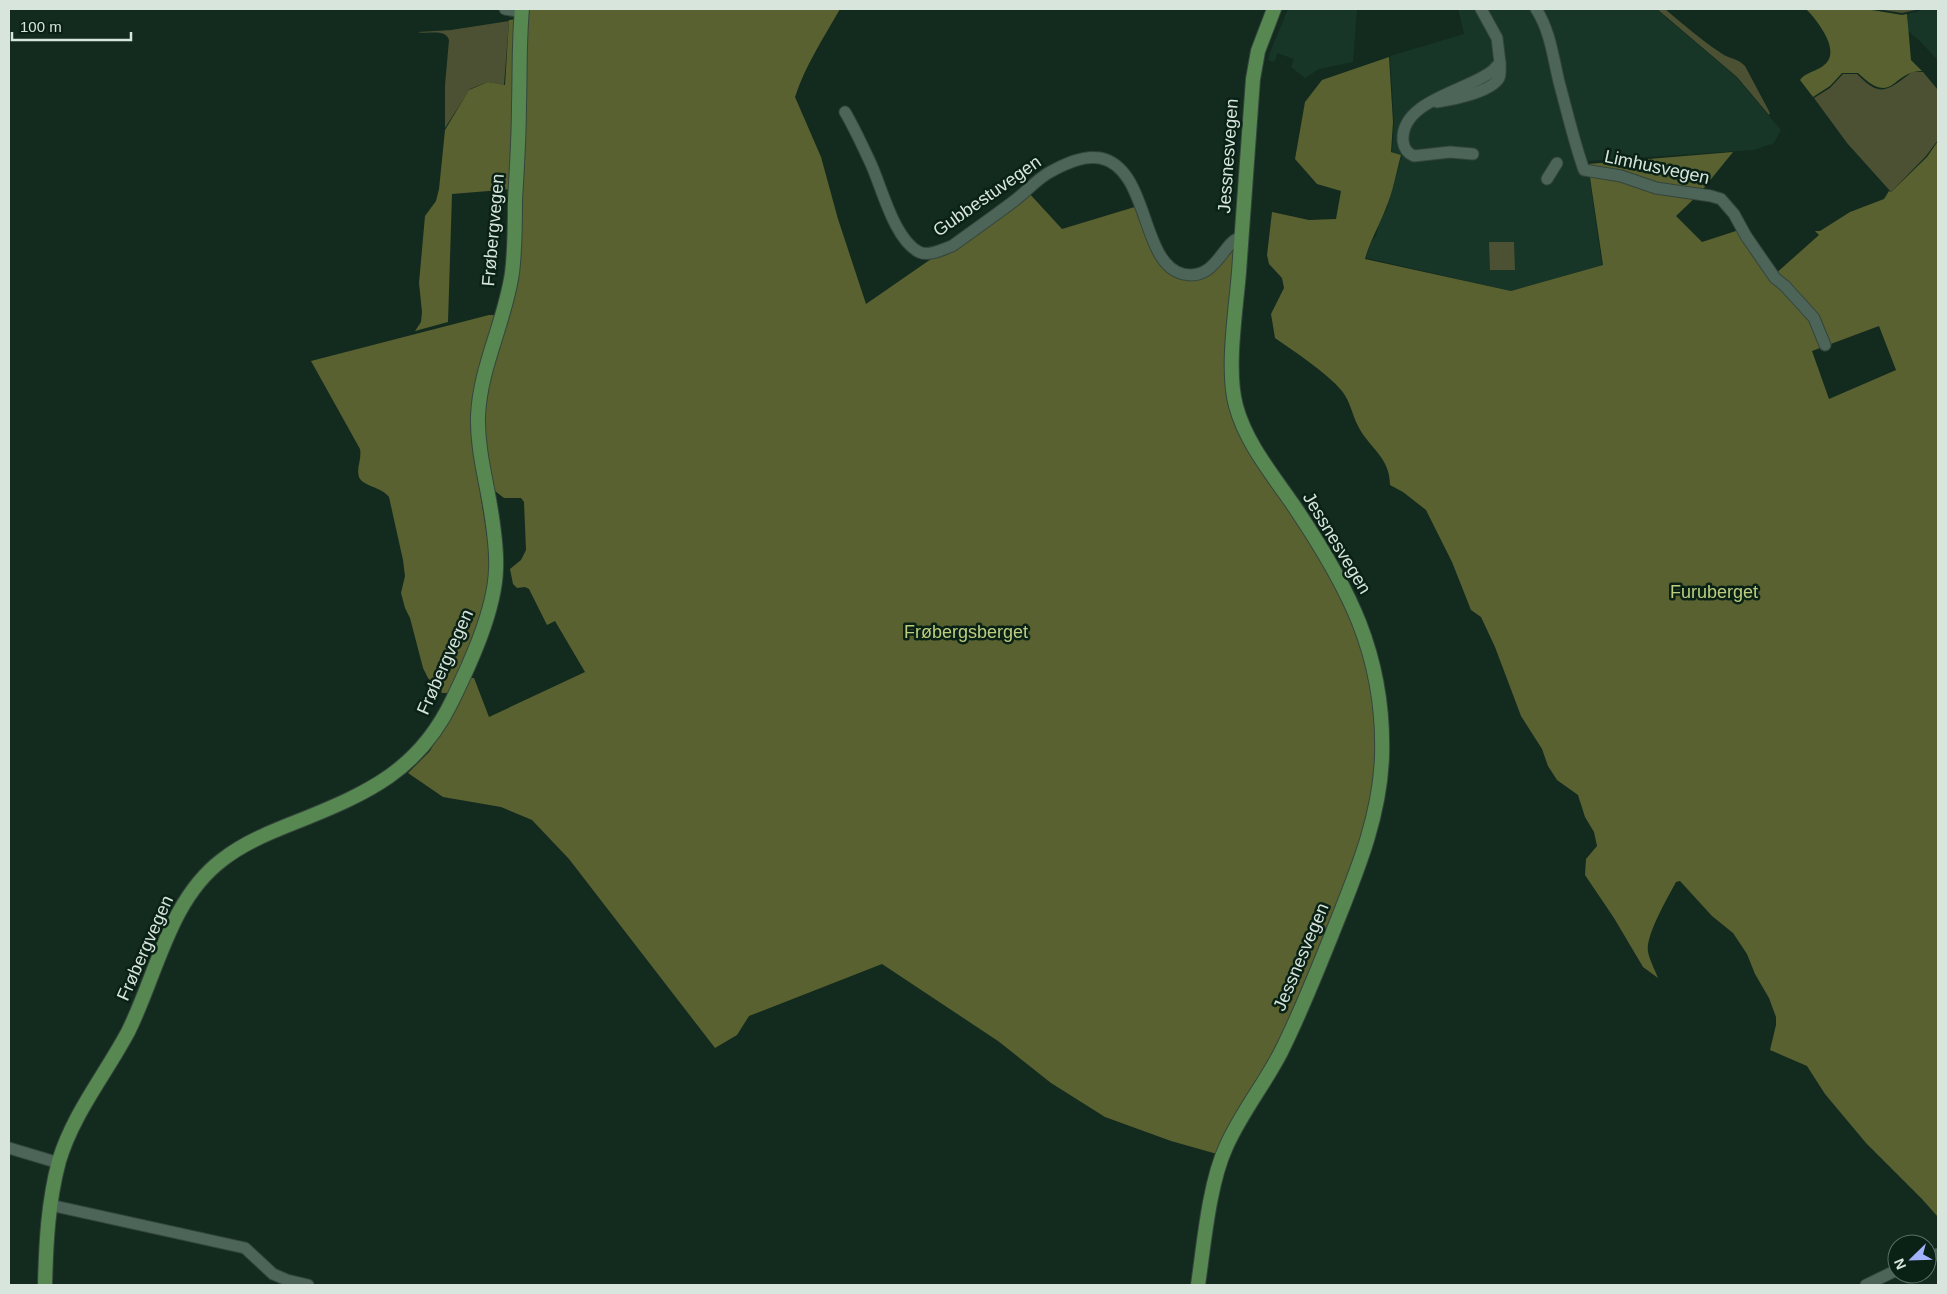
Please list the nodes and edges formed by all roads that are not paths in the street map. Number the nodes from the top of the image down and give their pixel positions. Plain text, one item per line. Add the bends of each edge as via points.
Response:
1 (505, 9) edge
2 (1274, 9) edge
3 (1482, 9) edge
4 (1536, 9) edge
5 (522, 10) edge
6 (845, 112) dead end
7 (1473, 154) dead end
8 (1557, 163) dead end
9 (1547, 179) dead end
10 (1241, 238) junction
11 (1825, 345) dead end
12 (9, 1148) edge
13 (59, 1163) junction
14 (50, 1205) junction
15 (1887, 1275) edge
16 (46, 1285) edge
17 (308, 1285) edge
18 (1198, 1285) edge
19 (1866, 1285) edge

1 - 5 street, Frøbergvegen
2 - 10 main road, Jessnesvegen via 1258,51 1253,79
3 - 7 street via 1497,38 1500,62 1480,79 1428,103 1413,117 1403,136 1408,154
4 - 11 street, Limhusvegen via 1551,44 1584,170 1620,176 1656,188 1721,199 1775,278 1814,318
5 - 13 main road, Frøbergvegen via 512,275 485,372 478,414 496,573 488,613 471,657 443,718 410,760 386,779 355,796 241,848 223,859 196,884 178,911 139,1010 74,1124
6 - 10 street, Gubbestuvegen via 899,230 920,253 952,246 1049,173 1090,158 1101,158 1117,165 1135,191 1163,258 1178,272 1203,272 1214,265 1237,238
8 - 9 street
10 - 18 main road, Jessnesvegen via 1232,370 1236,405 1251,442 1329,560 1354,609 1375,677 1382,720 1382,759 1376,803 1360,865 1280,1053 1241,1117 1222,1158
12 - 13 street
13 - 14 main road, Frøbergvegen
14 - 16 main road, Frøbergvegen
14 - 17 street via 245,1248 273,1274
15 - 19 street

